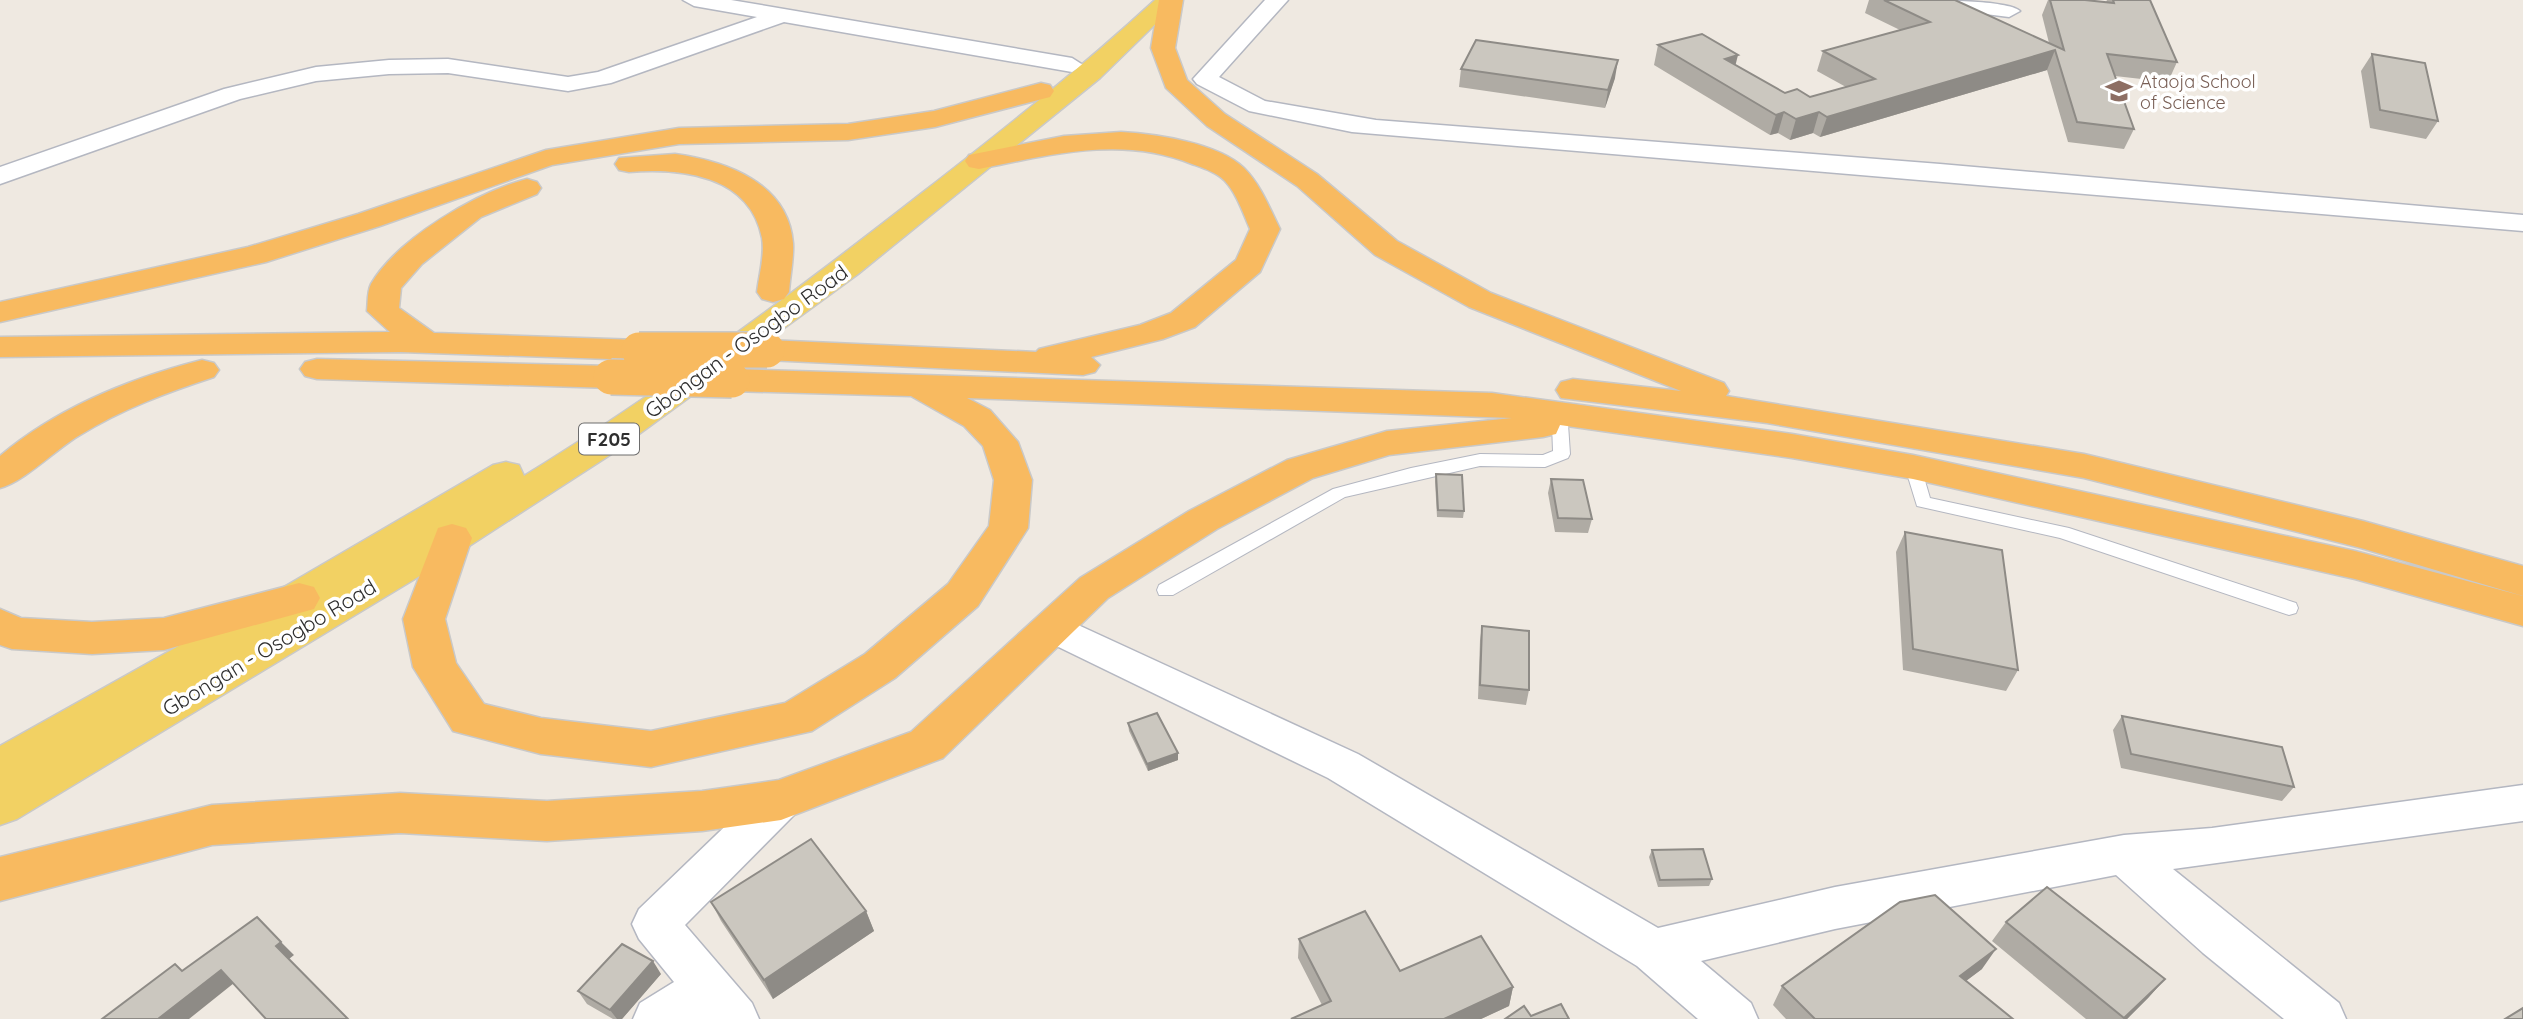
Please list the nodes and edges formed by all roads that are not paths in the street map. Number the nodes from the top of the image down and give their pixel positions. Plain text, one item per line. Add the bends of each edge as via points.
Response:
1 (694, 0) edge
2 (1140, 0) edge
3 (1169, 0) edge
4 (1277, 0) edge
5 (1923, 0) edge
6 (731, 3) edge
7 (2009, 11) dead end
8 (780, 16) junction
9 (1072, 65) junction
10 (1041, 91) junction
11 (979, 161) junction
12 (0, 176) edge
13 (2523, 223) edge
14 (773, 292) junction
15 (0, 312) edge
16 (426, 343) junction
17 (0, 347) edge
18 (1020, 362) junction
19 (202, 370) junction
20 (0, 373) edge
21 (916, 386) junction
22 (1767, 412) junction
23 (1608, 421) junction
24 (1560, 424) junction
25 (1913, 467) junction
26 (0, 476) edge
27 (452, 538) junction
28 (2523, 581) edge
29 (1166, 590) dead end
30 (299, 598) junction
31 (2289, 608) dead end
32 (2523, 611) edge
33 (0, 625) edge
34 (1052, 627) junction
35 (0, 768) edge
36 (781, 800) junction
37 (2523, 803) edge
38 (0, 805) edge
39 (2124, 854) junction
40 (0, 879) edge
41 (1654, 951) junction
42 (721, 1003) edge
43 (657, 1019) edge
44 (1734, 1019) edge
45 (2322, 1019) edge

1 - 6 street
2 - 9 main road, Gbongan - Osogbo Road / F205
3 - 11 main road, Gbongan - Osogbo Road / F205 via 1091,73
3 - 22 highway via 1163,48 1175,83 1216,120 1307,180 1386,248 1480,300
4 - 13 street via 1205,79 1257,106 1326,120 1517,141 1870,166
5 - 7 street
6 - 8 street
8 - 9 street
8 - 12 street via 603,78 568,84 448,65 316,74 232,94
9 - 10 main road, Gbongan - Osogbo Road / F205
10 - 14 main road, Gbongan - Osogbo Road / F205
10 - 15 highway via 935,119 848,132 679,136 546,158 255,255
11 - 18 highway via 1084,140 1156,142 1233,172 1265,229 1249,265 1183,320 1107,344
11 - 27 main road, Gbongan - Osogbo Road / F205 via 709,369 600,445
14 - 16 highway via 777,239 765,205 737,178 671,162 599,168 515,192 471,211 411,257 386,287 383,311
14 - 30 main road, Gbongan - Osogbo Road / F205 via 534,458
16 - 17 highway
16 - 18 highway, bridge via 767,350
18 - 22 highway via 1515,386
19 - 20 highway
19 - 21 highway, bridge via 351,368
19 - 26 highway via 142,388 95,411
21 - 23 highway via 1492,404
21 - 27 highway via 977,418 1000,442 1013,480 1008,528 963,595 880,666 796,718 651,749 541,736 469,718 435,667 424,619
22 - 28 highway via 2084,466 2362,535
23 - 24 highway
23 - 25 highway
24 - 29 lane via 1562,454 1545,461 1480,460 1339,493
24 - 34 highway via 1387,443 1300,469 1203,520 1094,588
25 - 31 lane via 1923,502 2063,532
25 - 32 highway via 2355,565
27 - 38 main road, Gbongan - Osogbo Road / F205
30 - 33 highway via 164,634 92,638 12,633
30 - 35 main road, Gbongan - Osogbo Road / F205
34 - 36 highway via 927,745
34 - 41 street via 1343,766
36 - 40 highway via 702,811 547,821 400,813 212,825
36 - 42 street via 655,924
37 - 39 street via 2212,847
39 - 41 street via 1835,908
39 - 45 street
41 - 44 street
42 - 43 street

